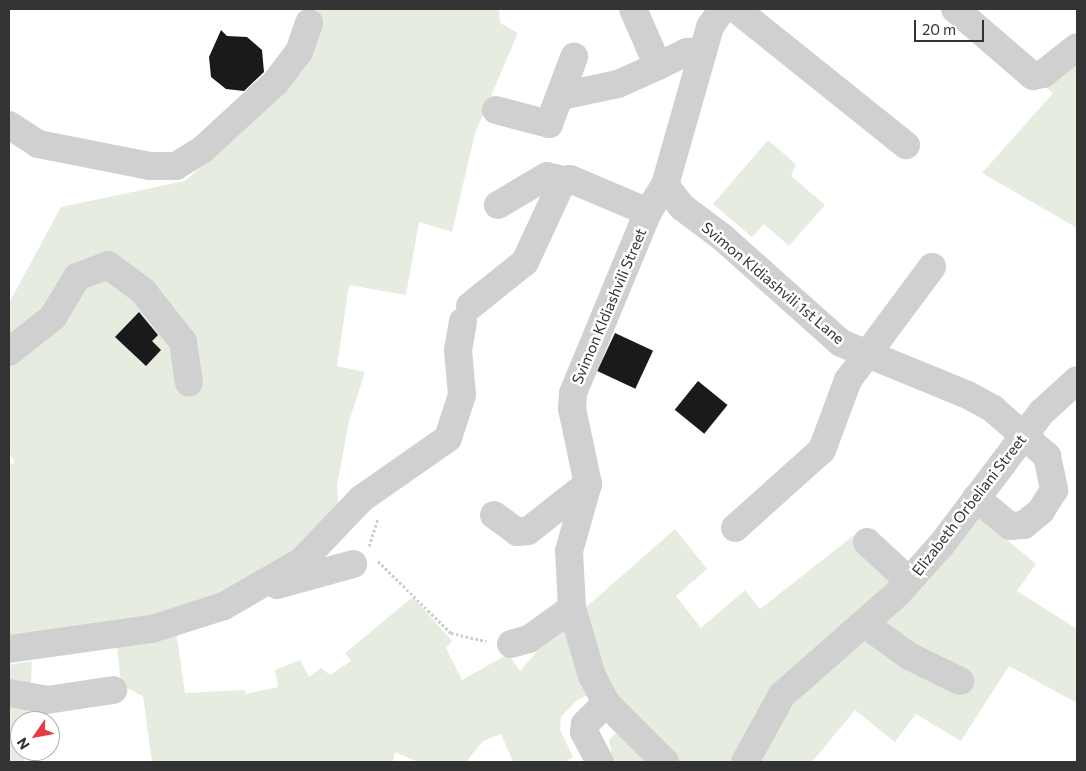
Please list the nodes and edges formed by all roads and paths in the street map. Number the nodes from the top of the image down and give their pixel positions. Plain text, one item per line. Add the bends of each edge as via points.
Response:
1 (633, 9) edge
2 (722, 9) edge
3 (736, 9) edge
4 (965, 12) edge
5 (310, 23) dead end
6 (1077, 47) edge
7 (703, 51) junction
8 (574, 57) dead end
9 (658, 66) junction
10 (561, 96) junction
11 (496, 110) dead end
12 (9, 125) edge
13 (906, 145) dead end
14 (563, 180) junction
15 (665, 185) junction
16 (498, 205) dead end
17 (648, 212) junction
18 (932, 268) dead end
19 (9, 352) edge
20 (865, 353) junction
21 (189, 382) dead end
22 (1075, 385) edge
23 (1022, 436) junction
24 (588, 484) junction
25 (976, 498) junction
26 (494, 514) dead end
27 (735, 528) dead end
28 (867, 542) dead end
29 (361, 559) joint
30 (909, 581) junction
31 (252, 592) junction
32 (572, 608) junction
33 (866, 625) junction
34 (511, 644) joint
35 (9, 649) edge
36 (960, 681) dead end
37 (113, 690) dead end
38 (9, 692) edge
39 (606, 703) junction
40 (600, 762) edge
41 (664, 762) edge
42 (745, 762) edge

1 - 9 street
2 - 7 street, Svimon Kldiashvili Street
3 - 13 street
4 - 6 street via 1033,76 1043,74
5 - 12 street via 299,52 276,82 202,150 176,166 150,166 38,144
7 - 9 street via 687,52
7 - 15 street, Svimon Kldiashvili Street
8 - 10 street
9 - 10 street via 618,84
10 - 11 street via 545,127
14 - 16 street via 547,176
14 - 17 street via 570,178
14 - 31 street via 525,262 467,314 458,350 462,395 448,438 389,475 302,561
15 - 17 street, Svimon Kldiashvili Street
15 - 20 street, Svimon Kldiashvili 1st Lane via 682,207 730,243 841,343
17 - 24 street, Svimon Kldiashvili Street via 573,393 572,410
18 - 20 street
19 - 21 street via 54,318 77,277 108,265 143,291 183,342
20 - 23 street, Svimon Kldiashvili 1st Lane via 968,395 993,409
20 - 27 street via 837,403 822,450
22 - 23 street, Elizabeth Orbeliani Street
23 - 25 street, Elizabeth Orbeliani Street
23 - 25 street, Svimon Kldiashvili 1st Lane via 1047,456 1052,467 1054,490 1041,511 1016,528
24 - 26 street via 528,532 517,532
24 - 32 street, Svimon Kldiashvili Street via 569,551
25 - 30 street, Elizabeth Orbeliani Street
28 - 30 street
29 - 31 street
29 - 34 path via 451,633
30 - 33 street, Elizabeth Orbeliani Street
31 - 35 street via 224,606 152,629
32 - 34 street via 530,639
32 - 39 street, Svimon Kldiashvili Street via 592,676
33 - 36 street via 909,656
33 - 42 street, Elizabeth Orbeliani Street via 782,695
37 - 38 street via 48,700
39 - 40 street via 592,716 584,732
39 - 41 street, Svimon Kldiashvili Street

